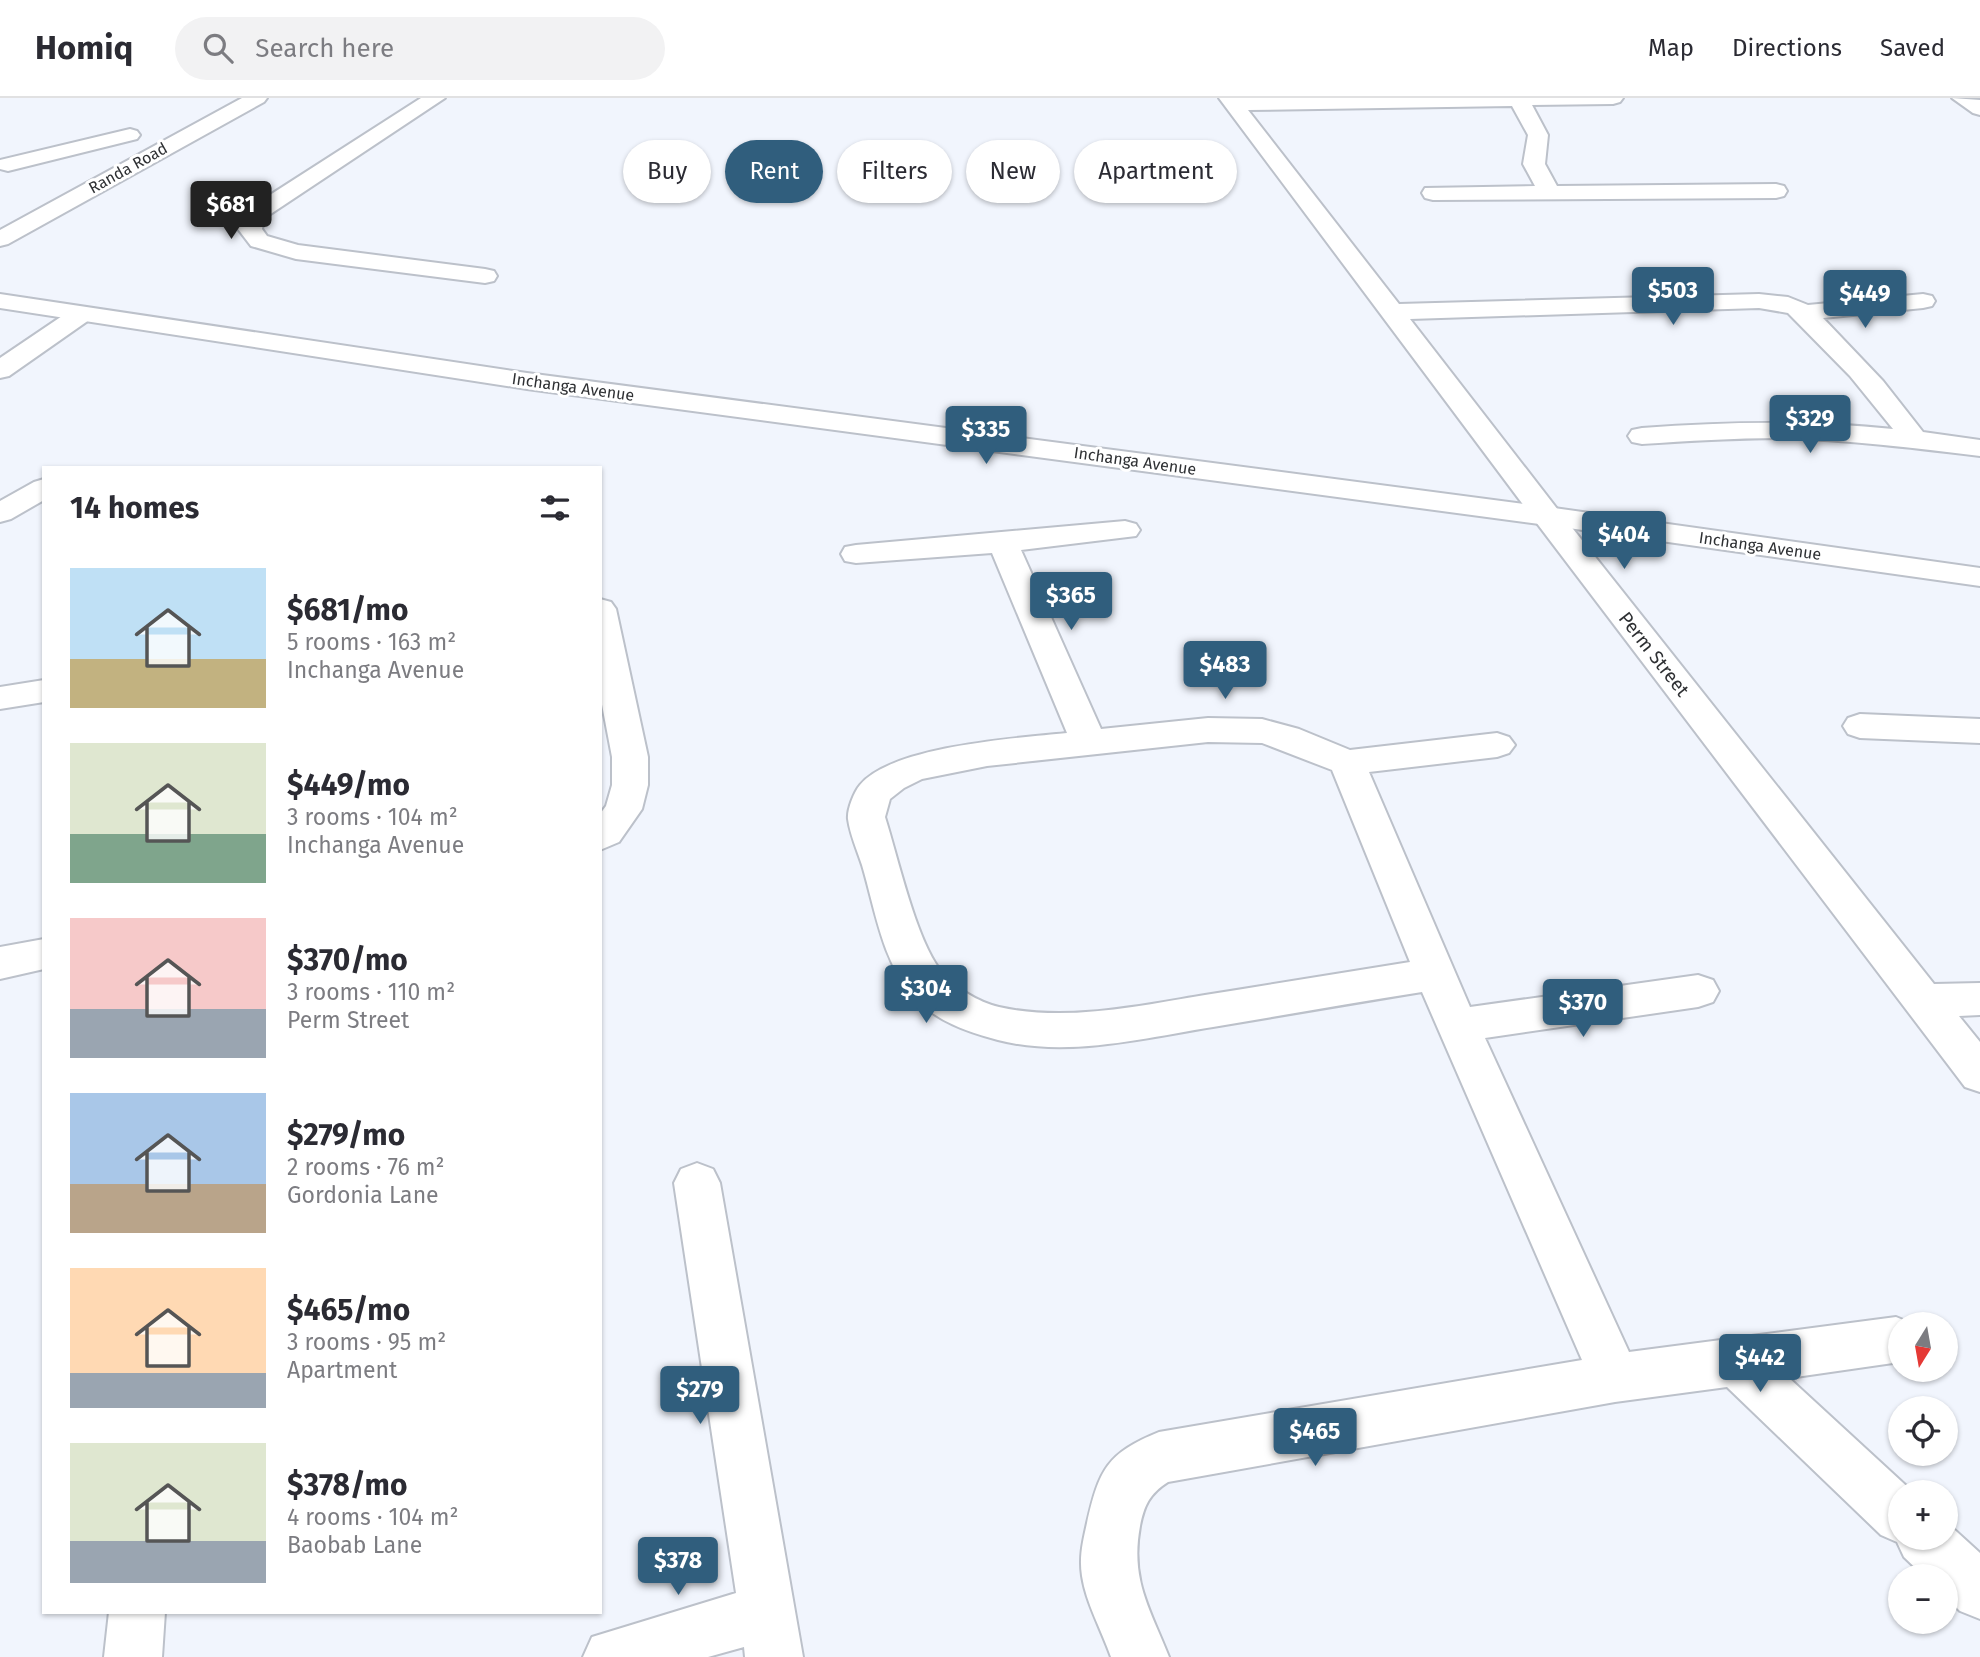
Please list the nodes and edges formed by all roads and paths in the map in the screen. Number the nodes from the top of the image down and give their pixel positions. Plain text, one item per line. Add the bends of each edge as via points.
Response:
1 (257, 98) edge
2 (435, 98) edge
3 (1612, 98) edge
4 (1962, 98) edge
5 (1519, 99) edge
6 (1231, 101) edge
7 (1980, 109) edge
8 (130, 135) dead end
9 (4, 165) edge
10 (107, 180) junction
11 (1549, 191) junction
12 (1776, 191) dead end
13 (1433, 193) dead end
14 (0, 239) edge
15 (485, 276) dead end
16 (0, 301) edge
17 (1923, 301) dead end
18 (1394, 312) junction
19 (1802, 313) junction
20 (80, 315) junction
21 (0, 370) edge
22 (1642, 436) dead end
23 (1914, 439) junction
24 (1980, 449) edge
25 (42, 489) edge
26 (0, 513) edge
27 (1547, 516) junction
28 (1125, 530) dead end
29 (1003, 543) junction
30 (856, 554) dead end
31 (1980, 577) edge
32 (602, 619) edge
33 (42, 691) edge
34 (0, 698) edge
35 (1860, 726) dead end
36 (1980, 731) edge
37 (1089, 742) junction
38 (1497, 745) dead end
39 (1347, 762) junction
40 (602, 836) edge
41 (42, 954) edge
42 (0, 963) edge
43 (1435, 974) junction
44 (1698, 991) dead end
45 (1980, 999) edge
46 (1924, 1001) junction
47 (1460, 1025) junction
48 (1980, 1074) edge
49 (698, 1183) dead end
50 (1888, 1341) edge
51 (1736, 1362) junction
52 (1615, 1378) junction
53 (1888, 1505) edge
54 (1936, 1550) edge
55 (1980, 1591) edge
56 (137, 1614) edge
57 (770, 1634) edge
58 (133, 1657) edge
59 (612, 1657) edge
60 (1140, 1657) edge

1 - 10 street, Randa Road
2 - 15 street via 264,208 253,216 250,229 260,242 296,251
3 - 5 street
4 - 7 street
5 - 6 street
5 - 11 street via 1538,135 1534,164
6 - 18 street, Perm Street
8 - 9 street
9 - 10 street
10 - 14 street, Randa Road
11 - 12 street
11 - 13 street
16 - 20 street, Inchanga Avenue
17 - 19 street
18 - 19 street via 1759,302 1788,304
18 - 27 street, Perm Street
19 - 23 street via 1877,389
20 - 21 street
20 - 27 street, Inchanga Avenue via 527,381
22 - 23 street via 1779,430
23 - 24 street
25 - 26 street
27 - 31 street, Inchanga Avenue
27 - 46 street, Perm Street
28 - 29 street
29 - 30 street
29 - 37 street
32 - 40 street via 631,757 624,808
33 - 34 street
35 - 36 street
37 - 39 street via 1208,730 1262,731
37 - 43 street via 987,754 913,769 882,784 870,799 866,817 910,958 928,986 952,1007 990,1022 1026,1028 1103,1027
38 - 39 street
39 - 43 street
41 - 42 street
43 - 47 street
44 - 47 street
45 - 46 street
46 - 48 street, Perm Street
47 - 52 street
49 - 57 street
50 - 51 street
51 - 52 street
51 - 53 street
52 - 60 street via 1159,1458 1139,1470 1121,1490 1108,1552 1110,1578
54 - 55 street
56 - 58 street
57 - 59 street

